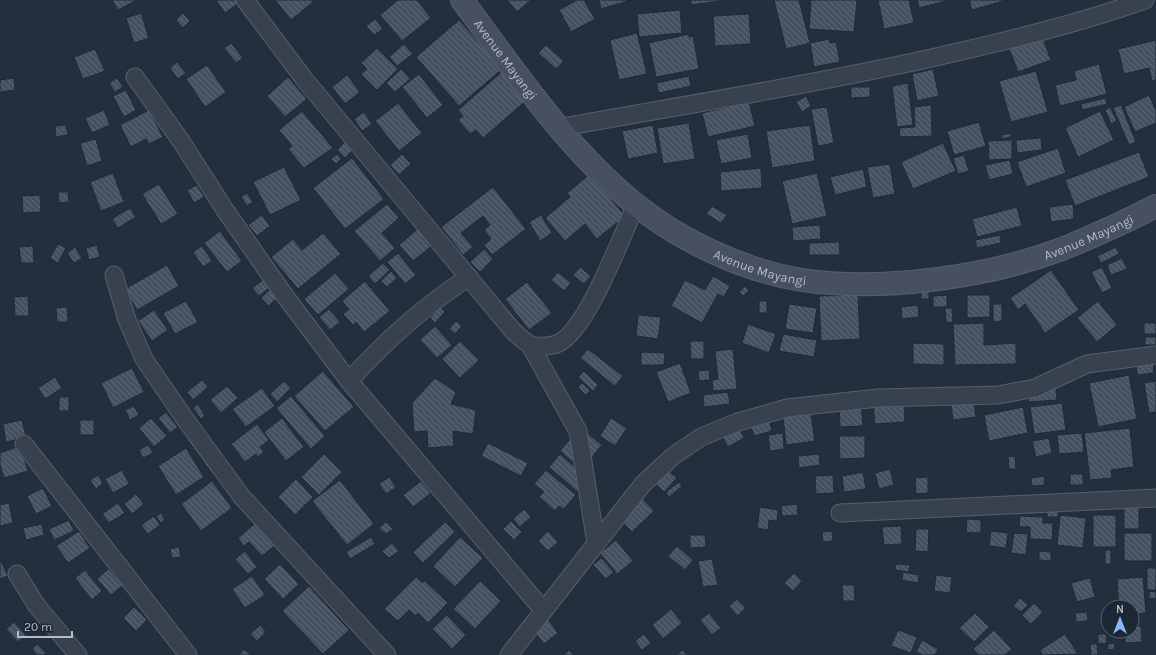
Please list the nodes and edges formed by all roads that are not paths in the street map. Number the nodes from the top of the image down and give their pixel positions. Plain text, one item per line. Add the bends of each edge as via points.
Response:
1 (245, 0) edge
2 (462, 0) edge
3 (1146, 0) edge
4 (135, 77) dead end
5 (558, 128) junction
6 (636, 205) junction
7 (1156, 206) edge
8 (114, 275) dead end
9 (469, 278) junction
10 (530, 345) junction
11 (1156, 355) edge
12 (349, 381) junction
13 (24, 444) dead end
14 (1156, 498) edge
15 (840, 513) dead end
16 (596, 544) junction
17 (17, 574) dead end
18 (543, 610) junction
19 (78, 655) edge
20 (188, 655) edge
21 (386, 655) edge
22 (509, 655) edge

1 - 9 street via 305,80
2 - 5 street, Avenue Mayangi
3 - 5 street via 1090,19 995,44 796,86
4 - 12 street via 285,296
5 - 6 street, Avenue Mayangi
6 - 7 street, Avenue Mayangi via 706,249 774,273 802,280 833,283 922,280 1000,267 1060,249
6 - 10 street via 592,303 575,330 559,344
8 - 21 street via 127,320 144,359 189,424 242,497
9 - 10 street via 513,331
9 - 12 street via 436,299 398,332
10 - 16 street via 578,431
11 - 16 street via 1087,364 1035,388 998,395 878,398 835,402 787,408 738,422 701,437 673,456 643,484
12 - 18 street
13 - 20 street
14 - 15 street
16 - 18 street
17 - 19 street via 37,606
18 - 22 street

